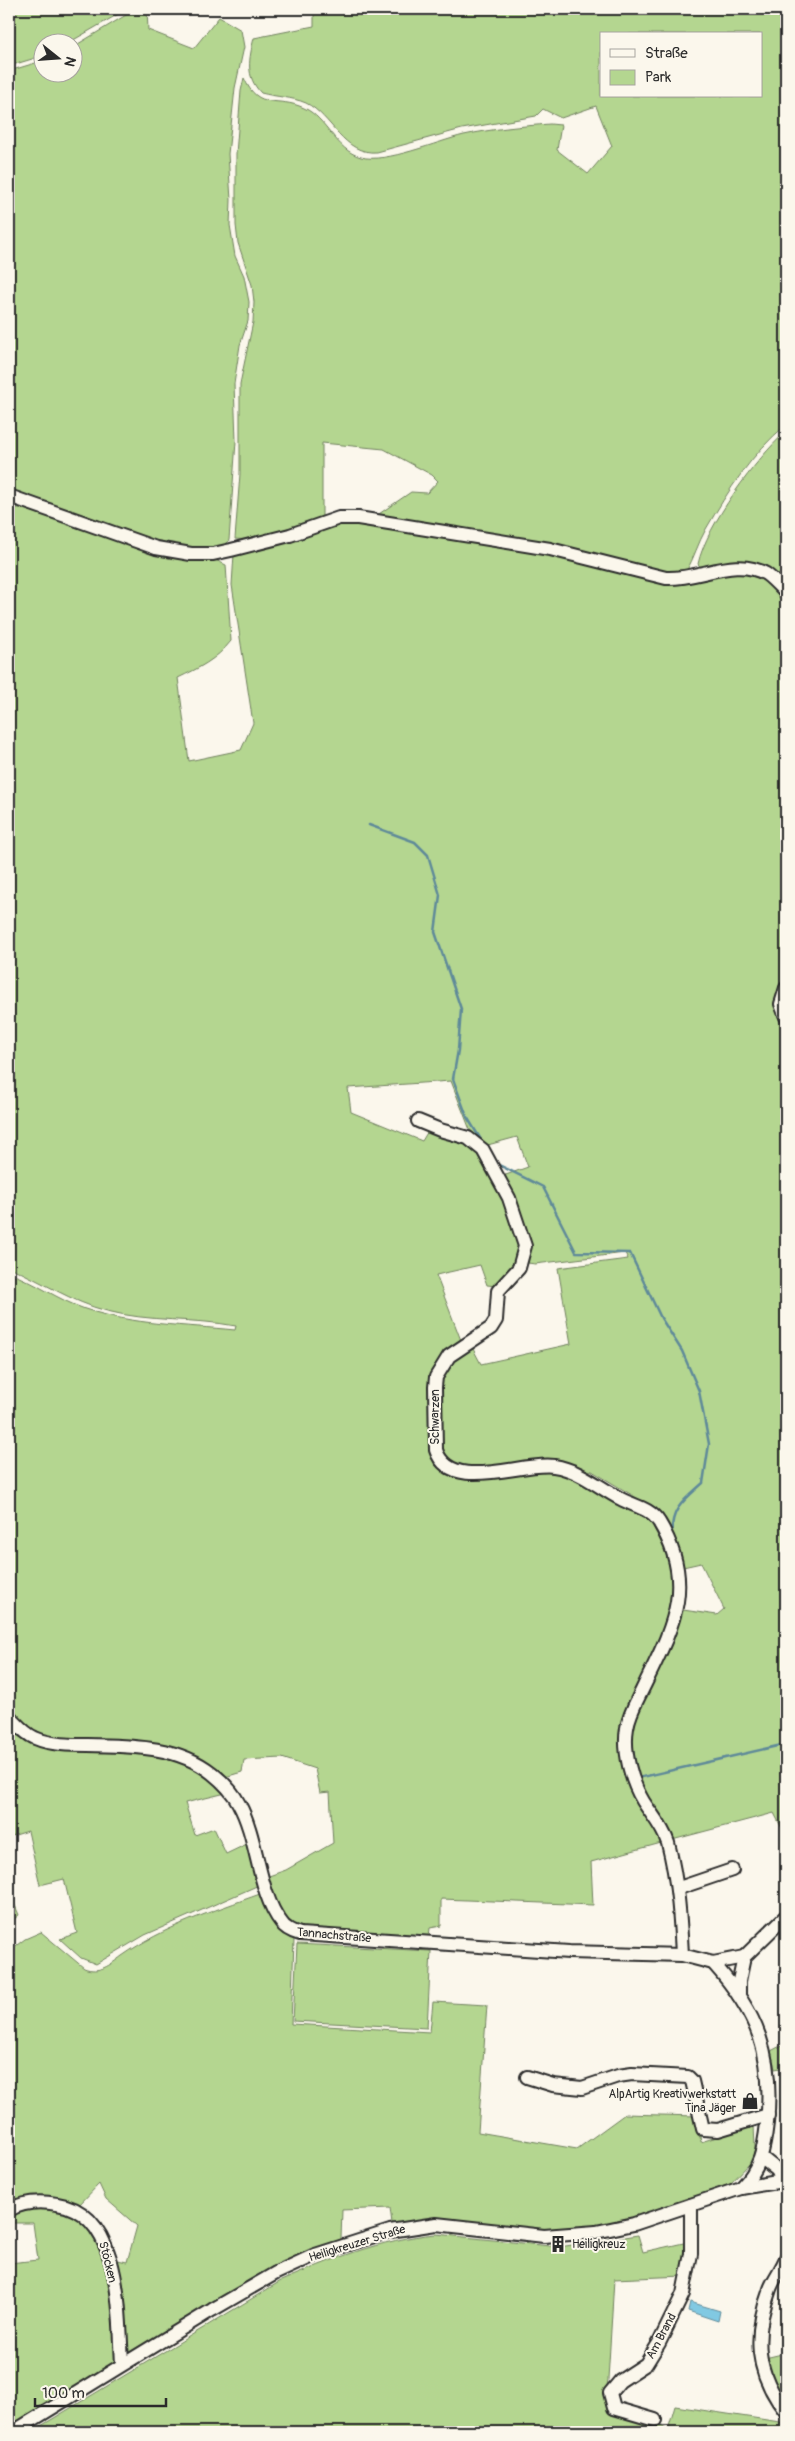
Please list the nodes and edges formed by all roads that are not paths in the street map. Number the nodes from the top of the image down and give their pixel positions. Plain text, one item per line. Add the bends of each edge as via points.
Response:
1 (9, 496) edge
2 (786, 593) edge
3 (786, 988) edge
4 (786, 1017) edge
5 (418, 1121) dead end
6 (9, 1716) edge
7 (732, 1870) dead end
8 (679, 1888) junction
9 (786, 1916) edge
10 (682, 1955) junction
11 (744, 1957) junction
12 (713, 1963) junction
13 (739, 1996) junction
14 (527, 2077) dead end
15 (768, 2115) junction
16 (762, 2158) junction
17 (784, 2185) edge
18 (741, 2188) junction
19 (690, 2205) junction
20 (9, 2210) edge
21 (785, 2262) edge
22 (122, 2364) junction
23 (786, 2412) edge
24 (655, 2420) dead end
25 (13, 2432) edge

1 - 2 street via 156,548 191,554 213,554 290,535 339,518 358,518 550,549 666,578 678,579 731,567 746,567 767,575
3 - 4 street via 781,1004
5 - 8 street, Schwarzen via 468,1138 483,1150 509,1198 525,1246 519,1268 498,1291 496,1320 491,1328 450,1356 436,1377 438,1459 451,1469 463,1472 552,1465 572,1470 621,1499 648,1510 658,1522 675,1560 679,1586 677,1611 626,1728 631,1775 667,1841
6 - 10 street, Tannachstraße via 27,1734 48,1742 151,1748 187,1758 205,1767 239,1804 273,1908 292,1932 569,1952
7 - 8 street
8 - 10 street
9 - 11 street
10 - 12 street, Tannachstraße
11 - 12 street, Tannachstraße
11 - 13 street
12 - 13 street
13 - 15 street via 762,2041 768,2062
14 - 15 street via 553,2086 582,2088 632,2074 688,2077 692,2081 702,2129 718,2130
15 - 16 street
16 - 17 street, Heiligkreuzer Straße via 777,2170
16 - 18 street
17 - 18 street, Heiligkreuzer Straße
18 - 19 street, Heiligkreuzer Straße
19 - 22 street, Heiligkreuzer Straße via 634,2224 569,2235 510,2233 436,2224 390,2231 315,2255 276,2273
19 - 24 street, Am Brand via 691,2254 683,2294 646,2364 620,2381 610,2393 614,2408
20 - 22 street, Stöcken via 30,2203 68,2205 97,2228 112,2266
21 - 23 street via 771,2286 762,2314 760,2343 764,2378
22 - 25 street, Heiligkreuzer Straße

